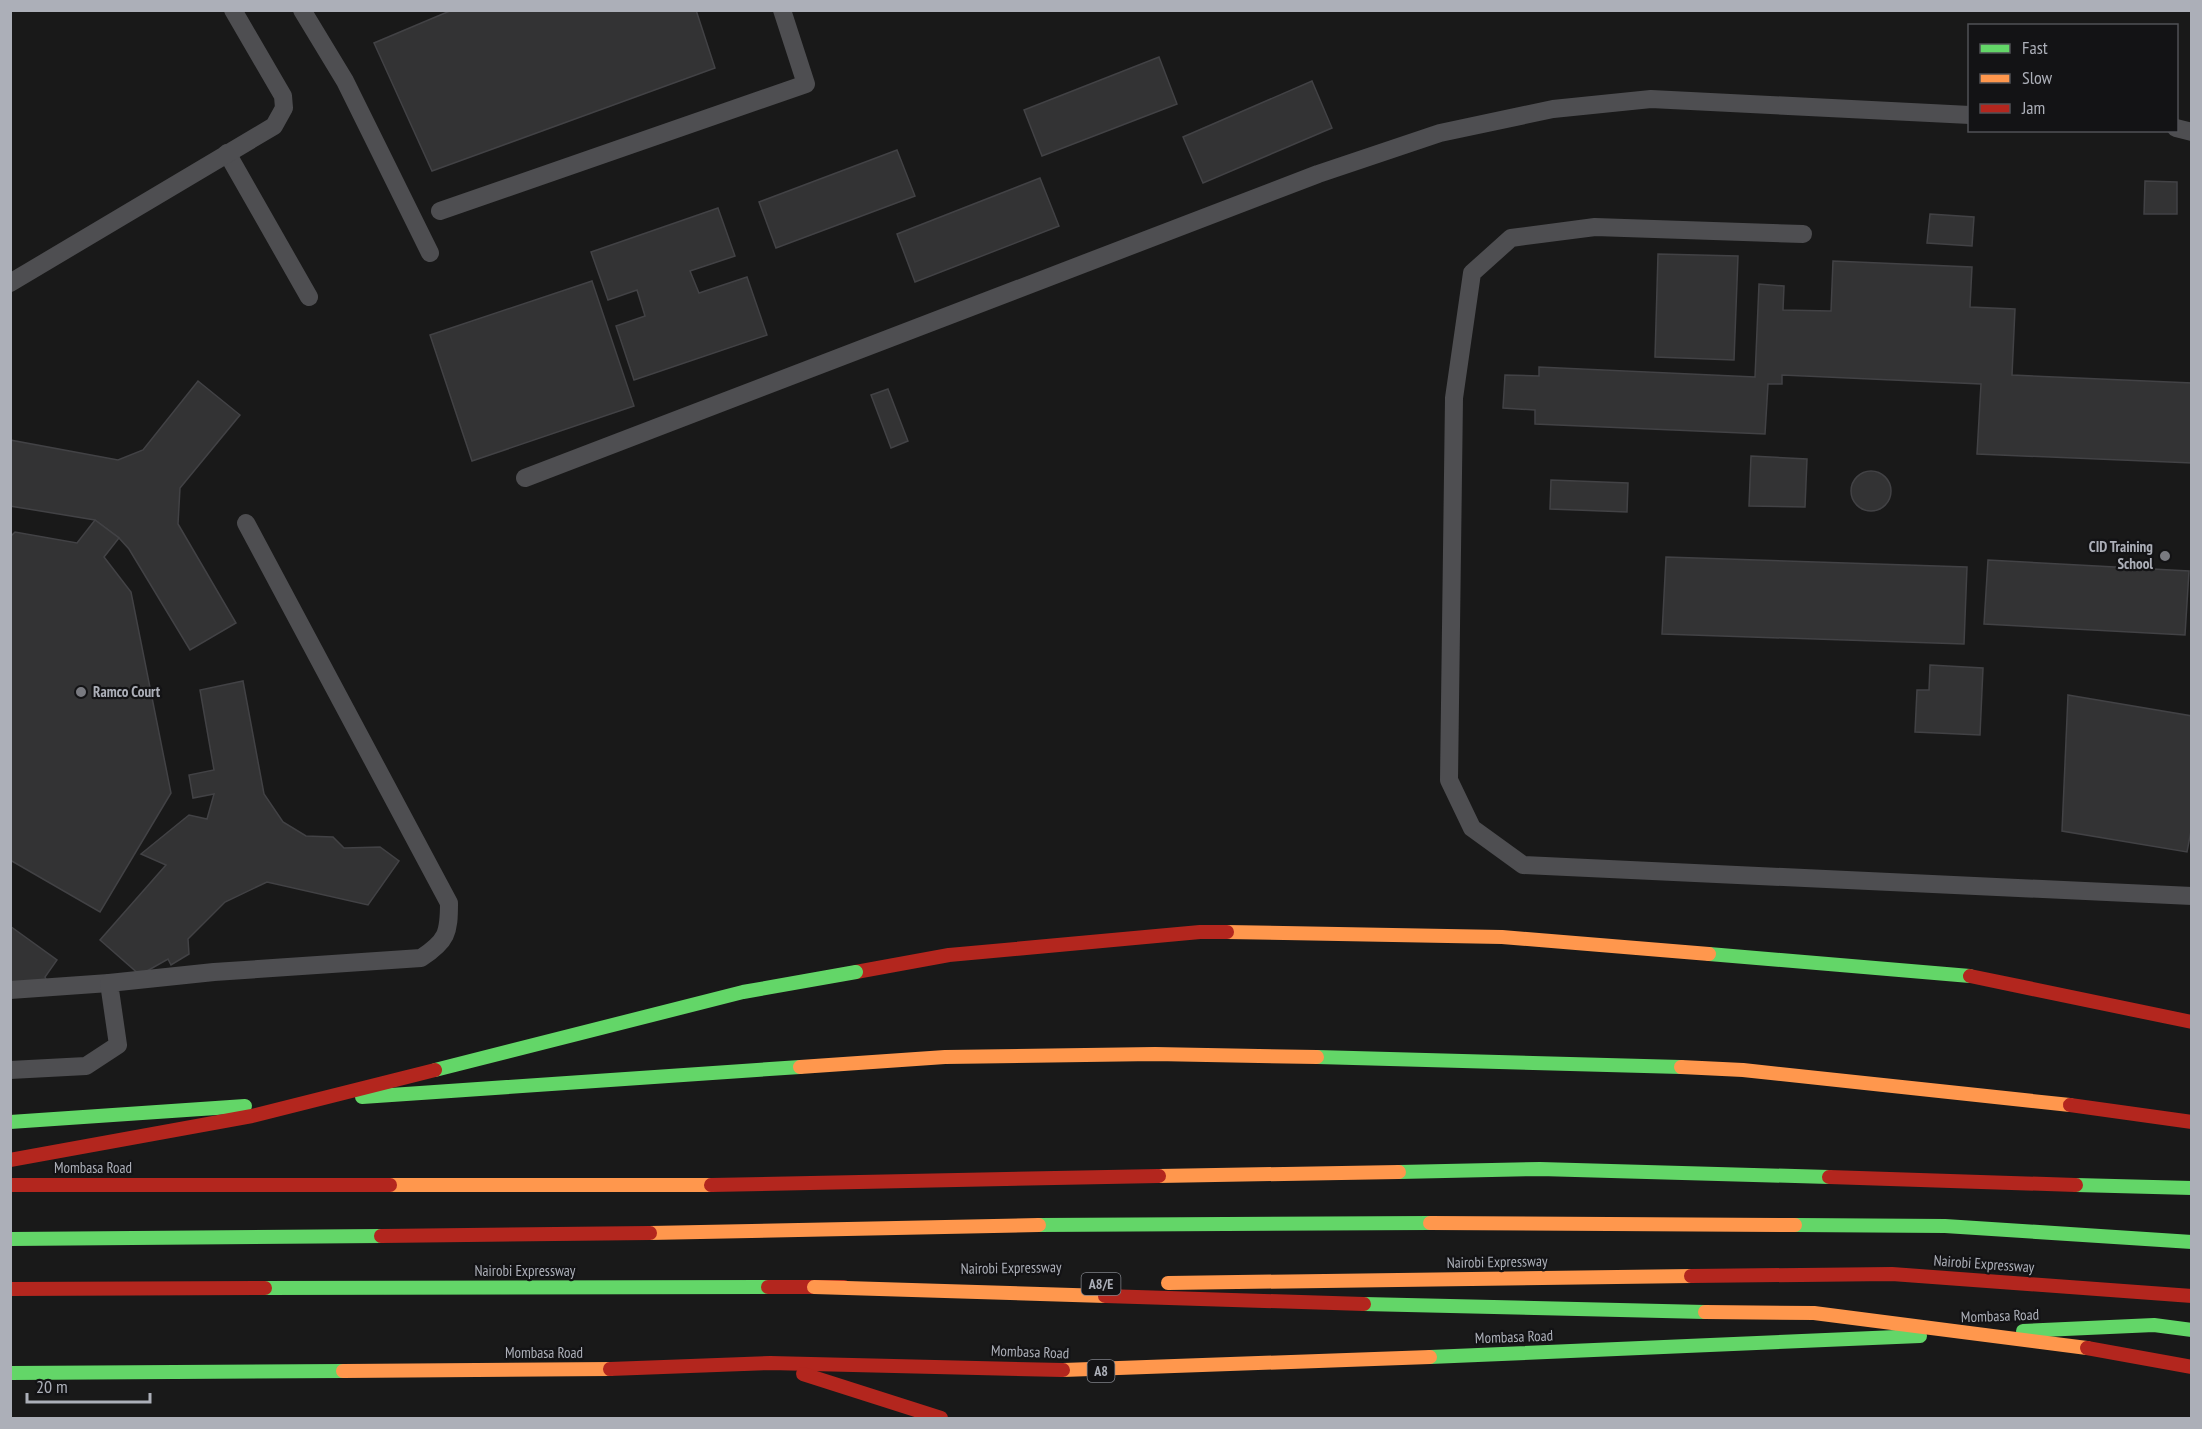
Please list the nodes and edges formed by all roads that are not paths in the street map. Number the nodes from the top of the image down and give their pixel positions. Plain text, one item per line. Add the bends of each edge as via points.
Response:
1 (232, 10) edge
2 (302, 10) edge
3 (782, 10) edge
4 (1968, 115) edge
5 (227, 153) junction
6 (440, 211) dead end
7 (1803, 234) dead end
8 (430, 253) dead end
9 (10, 282) edge
10 (309, 297) dead end
11 (525, 478) dead end
12 (246, 523) dead end
13 (2192, 896) edge
14 (109, 983) junction
15 (10, 990) edge
16 (2192, 1022) edge
17 (10, 1070) edge
18 (10, 1122) edge
19 (2192, 1122) edge
20 (10, 1160) edge
21 (10, 1185) edge
22 (2192, 1188) edge
23 (10, 1239) edge
24 (2192, 1242) edge
25 (814, 1287) junction
26 (10, 1289) edge
27 (2192, 1296) edge
28 (2192, 1330) edge
29 (770, 1363) junction
30 (2192, 1367) edge
31 (10, 1373) edge
32 (941, 1419) edge

1 - 5 lane via 283,96 284,108 274,126
2 - 8 lane via 345,81
3 - 6 lane via 806,84
4 - 11 lane via 1651,99 1553,109 1440,134 1318,174
5 - 9 lane
5 - 10 lane
7 - 13 lane via 1595,227 1511,238 1472,273 1454,398 1449,780 1472,828 1523,865
12 - 14 lane via 449,903 449,927 440,945 421,957
14 - 15 lane
14 - 17 lane via 118,1045 86,1066
16 - 20 highway, bridge via 1973,976 1502,937 1200,932 949,955 732,995 252,1116
18 - 19 highway via 945,1057 1155,1054 1613,1063 1743,1070 2038,1100
21 - 22 highway, Mombasa Road via 706,1185 1540,1169
23 - 24 highway via 633,1234 1130,1223 1564,1223 1945,1226
25 - 26 highway, Nairobi Expressway / A8/E
25 - 27 highway, Nairobi Expressway / A8/E, bridge via 1892,1274
25 - 30 highway, bridge via 1600,1311 1814,1313 2101,1350
28 - 29 highway, Mombasa Road / A8 via 2154,1325 1092,1371
29 - 31 highway, Mombasa Road / A8 via 606,1369
29 - 32 highway

